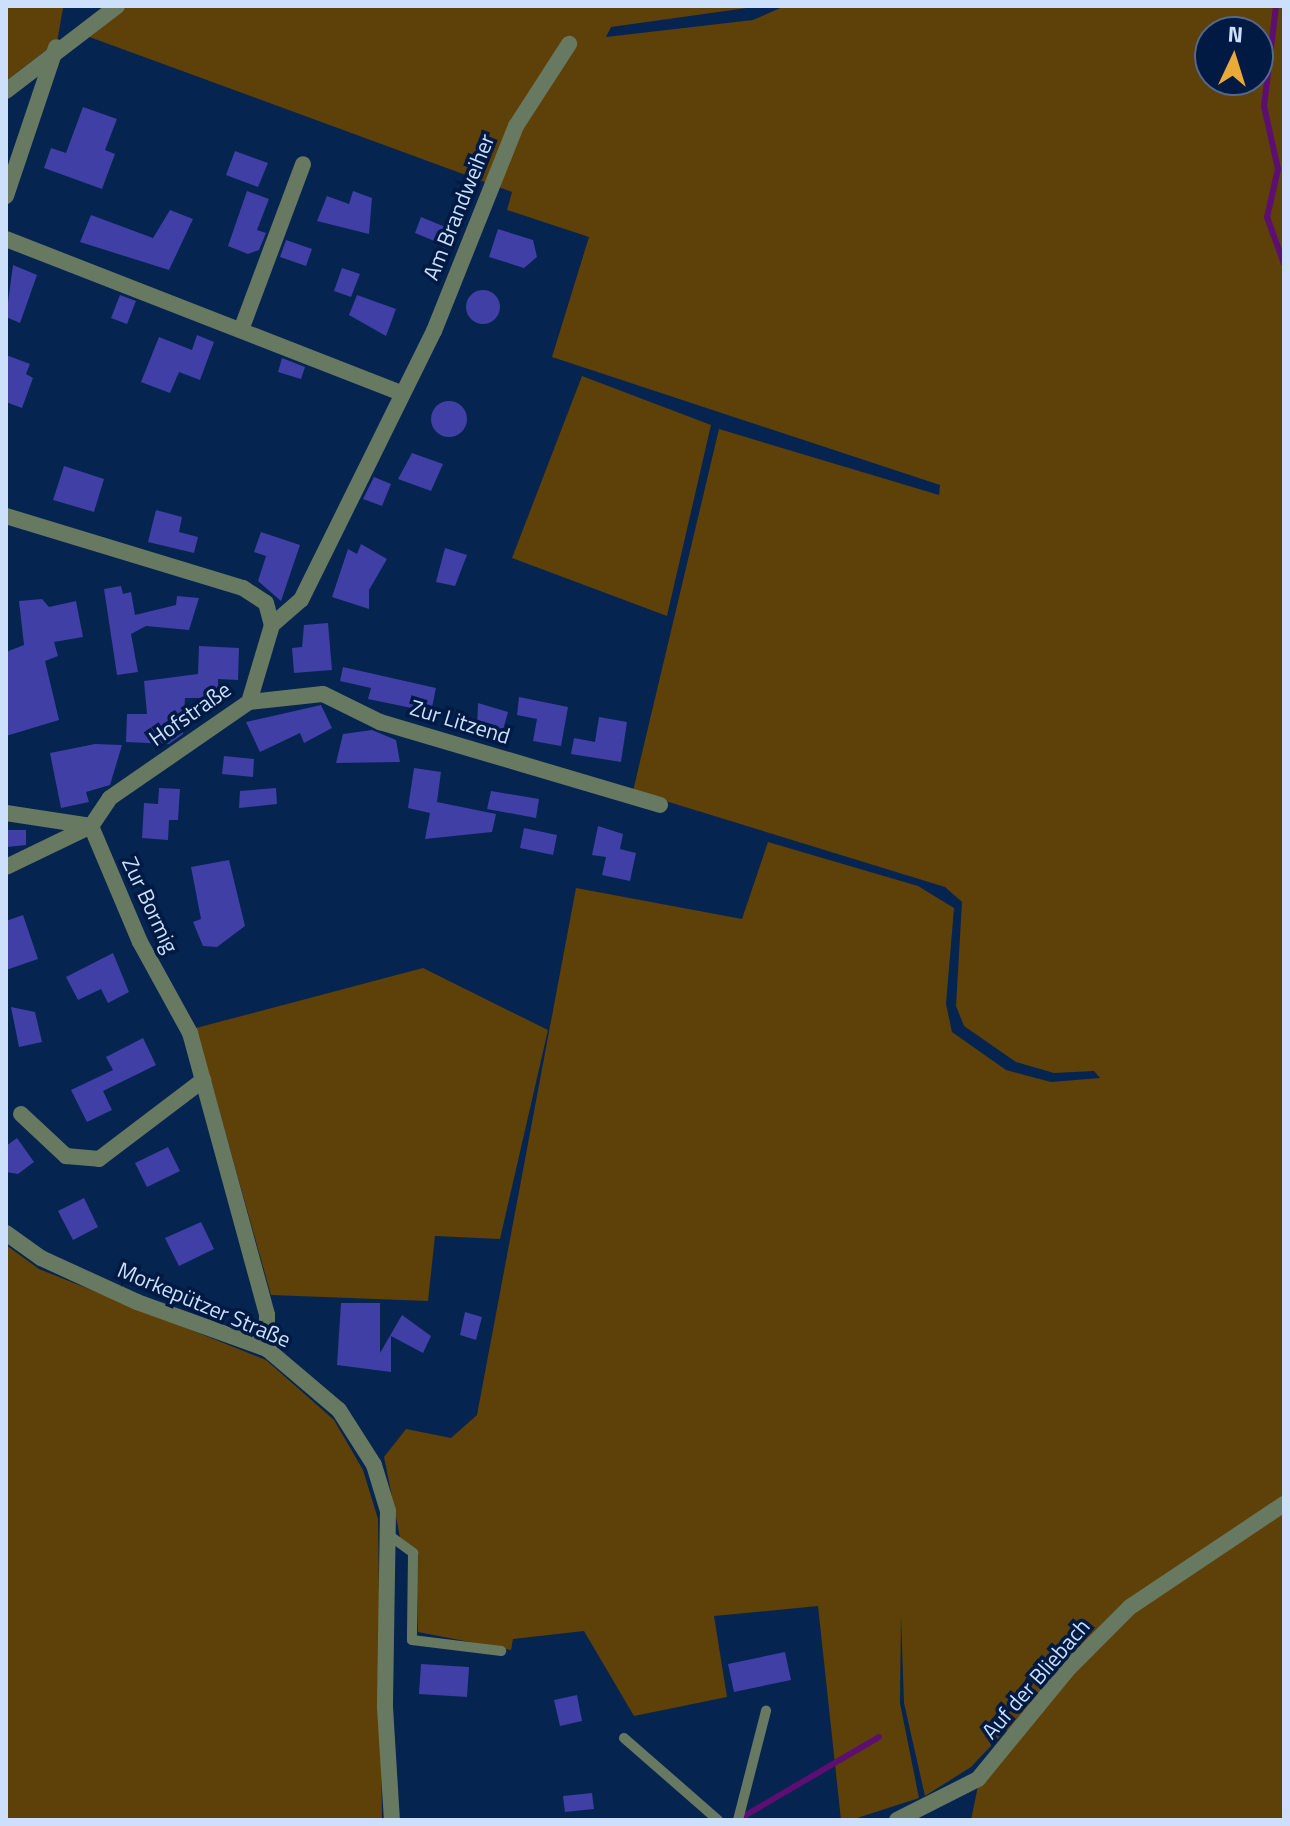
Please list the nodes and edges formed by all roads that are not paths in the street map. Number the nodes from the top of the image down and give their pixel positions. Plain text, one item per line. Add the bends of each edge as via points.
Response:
1 (117, 6) edge
2 (569, 44) dead end
3 (56, 47) junction
4 (6, 91) edge
5 (303, 164) dead end
6 (6, 196) edge
7 (6, 239) edge
8 (241, 330) junction
9 (402, 393) junction
10 (6, 516) edge
11 (272, 625) junction
12 (249, 702) junction
13 (660, 805) dead end
14 (6, 813) edge
15 (91, 826) junction
16 (6, 867) edge
17 (203, 1080) junction
18 (21, 1114) dead end
19 (6, 1233) edge
20 (267, 1349) junction
21 (1284, 1504) edge
22 (390, 1536) junction
23 (501, 1651) dead end
24 (766, 1711) dead end
25 (624, 1738) dead end
26 (392, 1820) edge
27 (718, 1820) edge
28 (738, 1820) edge
29 (897, 1820) edge

1 - 3 street
2 - 9 street, Am Brandweiher via 516,126
3 - 4 street
3 - 6 street
5 - 8 street
7 - 8 street
8 - 9 street
9 - 11 street, Am Brandweiher via 301,600
10 - 11 street via 243,588 266,603
11 - 12 street, Hofstraße
12 - 13 street, Zur Litzend via 323,694 380,722
12 - 15 street, Hofstraße via 110,798
14 - 15 street
15 - 16 street, Hofstraße
15 - 17 street, Zur Bormig via 140,942 190,1033
17 - 18 street via 99,1159 66,1156
17 - 20 street, Zur Bormig via 267,1315
19 - 20 street, Morkepützer Straße via 41,1258 137,1302
20 - 22 street, Morkepützer Straße via 339,1410 374,1465
21 - 29 street, Auf der Bliebach via 1130,1607 1069,1668 978,1779
22 - 23 lane, Morkepützer Straße via 413,1553 412,1640
22 - 26 street, Morkepützer Straße via 385,1707
24 - 28 lane
25 - 27 lane

